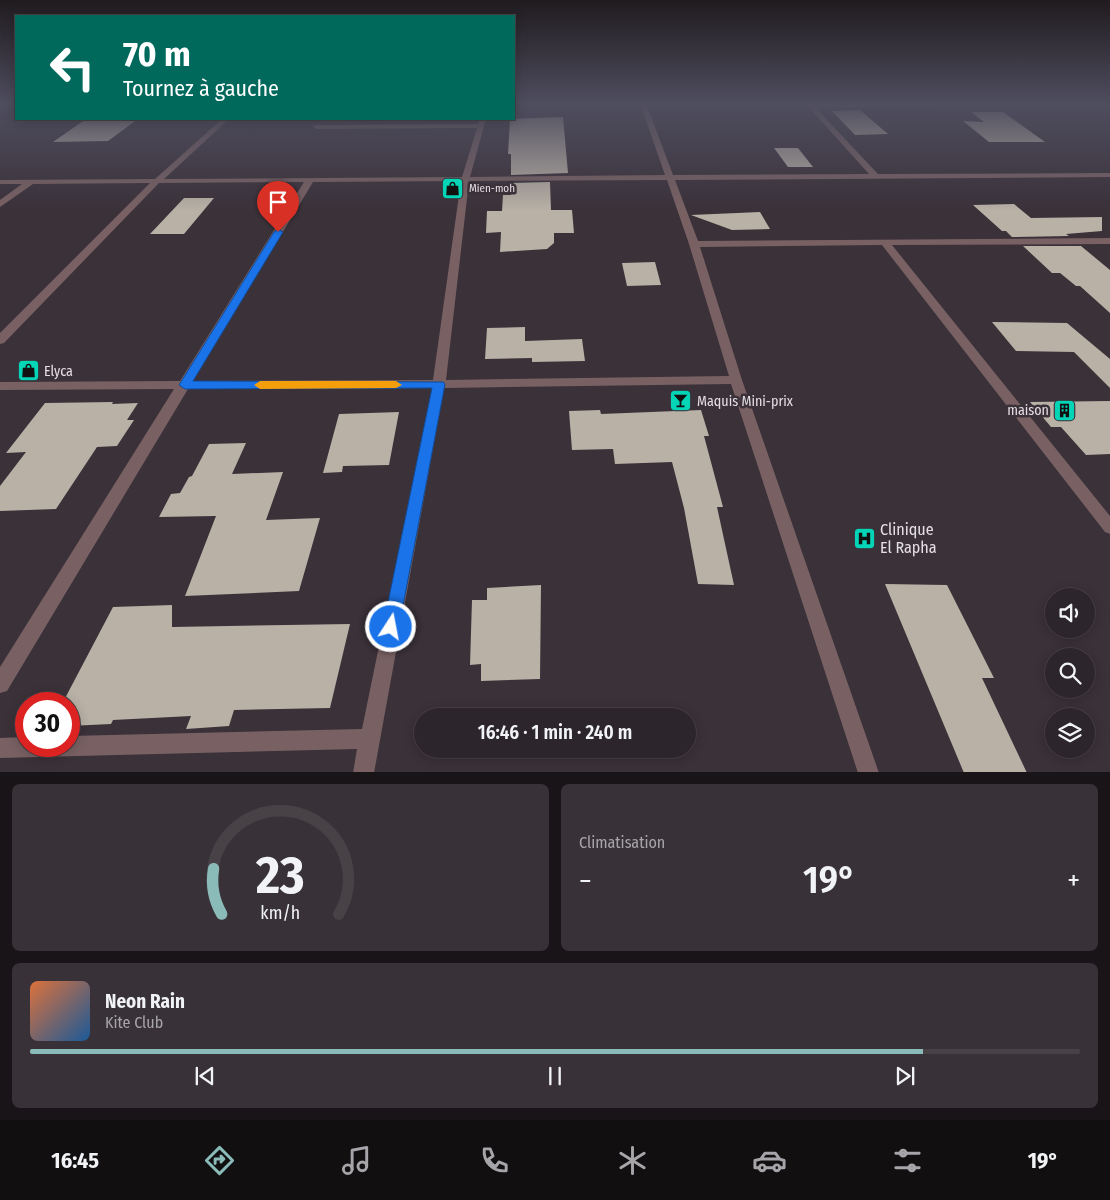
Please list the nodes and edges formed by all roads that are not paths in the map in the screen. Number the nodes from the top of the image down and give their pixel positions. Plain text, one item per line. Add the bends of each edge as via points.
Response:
1 (204, 139) edge
2 (476, 139) edge
3 (656, 139) edge
4 (842, 139) edge
5 (1110, 175) edge
6 (876, 176) junction
7 (671, 178) junction
8 (465, 179) junction
9 (310, 180) junction
10 (157, 181) junction
11 (0, 182) edge
12 (31, 182) junction
13 (0, 204) edge
14 (1110, 241) edge
15 (886, 243) junction
16 (694, 244) junction
17 (0, 340) edge
18 (736, 380) junction
19 (439, 384) junction
20 (185, 385) junction
21 (0, 386) edge
22 (1110, 528) edge
23 (0, 684) edge
24 (368, 739) junction
25 (0, 748) edge
26 (363, 772) edge
27 (869, 772) edge

1 - 10 street
2 - 8 street
3 - 7 street
4 - 6 street
5 - 6 street
6 - 7 street
7 - 8 street
7 - 16 street
8 - 9 street
8 - 19 street
9 - 10 street
9 - 20 street
10 - 12 street
10 - 17 street
11 - 12 street
12 - 13 street
14 - 15 street
15 - 16 street
15 - 22 street
16 - 18 street
18 - 19 street
18 - 27 street
19 - 20 street
19 - 24 street
20 - 21 street
20 - 23 street
24 - 25 street
24 - 26 street

